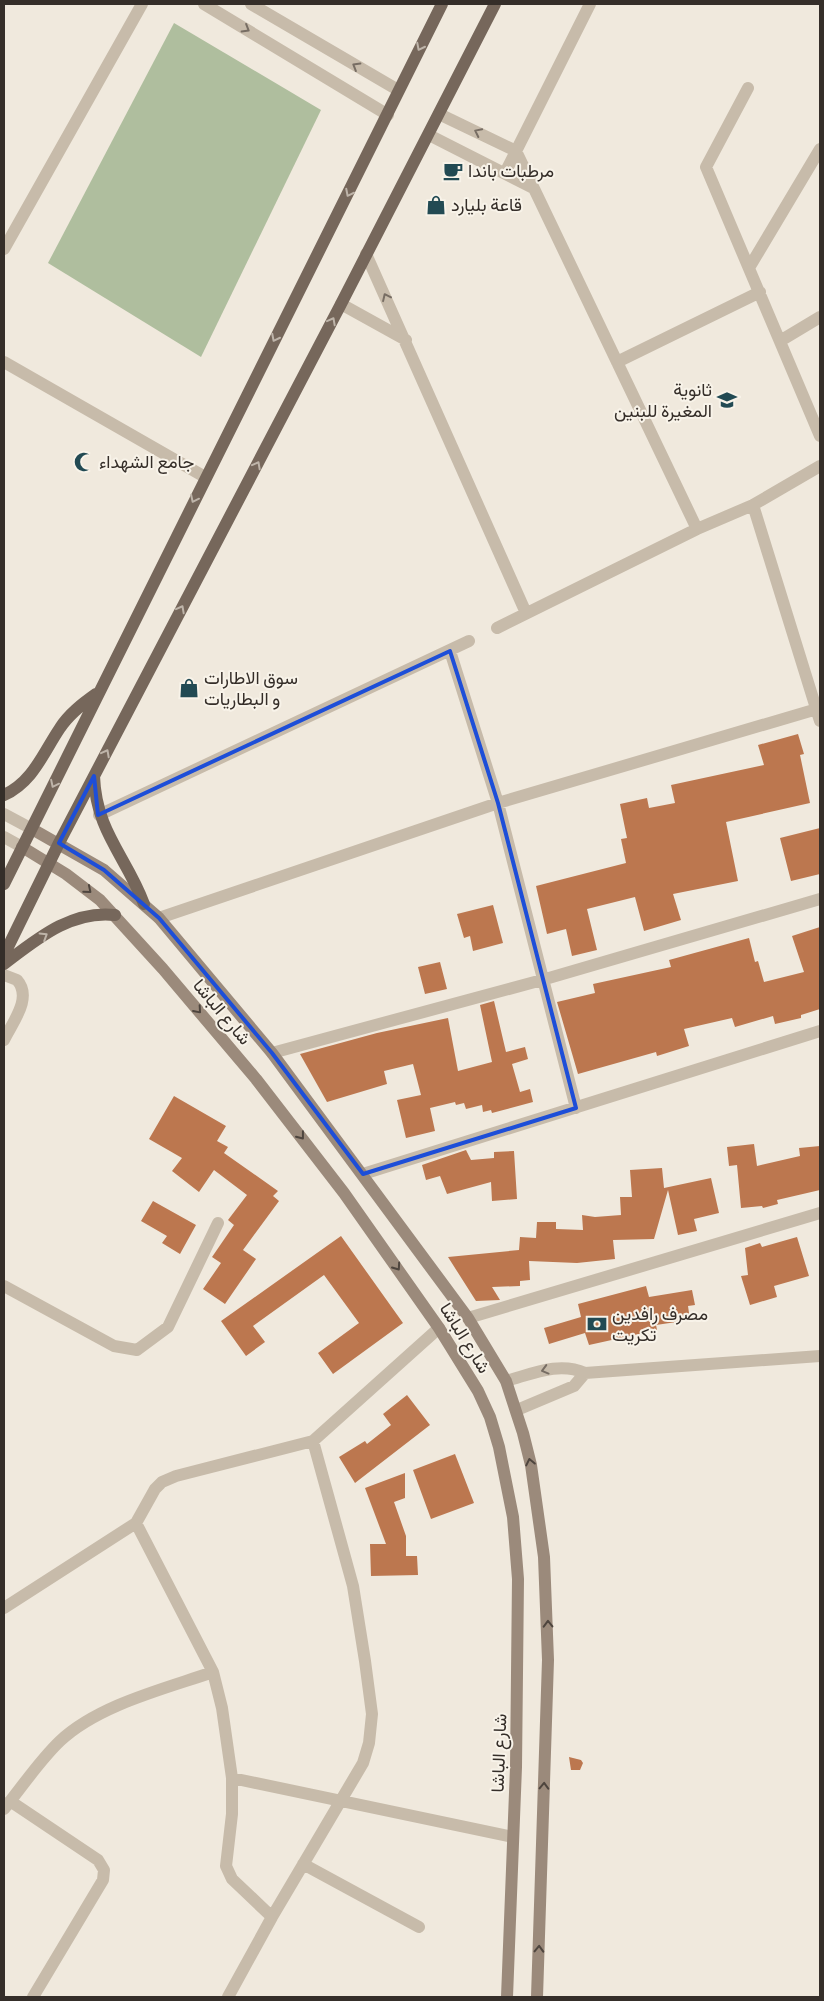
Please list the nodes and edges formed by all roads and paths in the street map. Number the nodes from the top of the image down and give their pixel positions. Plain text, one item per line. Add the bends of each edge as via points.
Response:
1 (142, 4) edge
2 (204, 4) edge
3 (251, 4) edge
4 (442, 4) edge
5 (495, 4) edge
6 (590, 4) edge
7 (748, 88) dead end
8 (398, 90) junction
9 (439, 114) junction
10 (388, 115) junction
11 (428, 135) junction
12 (820, 149) edge
13 (516, 151) junction
14 (505, 173) junction
15 (534, 188) junction
16 (4, 249) edge
17 (366, 254) junction
18 (749, 268) junction
19 (760, 292) junction
20 (341, 304) junction
21 (820, 317) edge
22 (406, 340) junction
23 (780, 341) junction
24 (4, 362) edge
25 (617, 362) junction
26 (820, 436) edge
27 (820, 466) edge
28 (205, 477) junction
29 (753, 505) junction
30 (697, 529) junction
31 (526, 613) junction
32 (497, 628) dead end
33 (469, 641) dead end
34 (450, 651) junction
35 (98, 693) junction
36 (818, 715) edge
37 (94, 776) junction
38 (4, 795) edge
39 (498, 803) junction
40 (4, 814) edge
41 (99, 814) junction
42 (32, 829) junction
43 (4, 837) edge
44 (59, 843) junction
45 (22, 847) junction
46 (48, 863) junction
47 (4, 884) edge
48 (820, 899) edge
49 (144, 904) junction
50 (115, 915) junction
51 (159, 918) junction
52 (4, 955) edge
53 (4, 964) edge
54 (4, 975) edge
55 (542, 980) junction
56 (820, 1032) edge
57 (4, 1040) edge
58 (272, 1053) junction
59 (576, 1108) junction
60 (363, 1174) junction
61 (820, 1213) edge
62 (218, 1223) dead end
63 (4, 1286) edge
64 (468, 1318) junction
65 (439, 1328) junction
66 (820, 1356) edge
67 (584, 1373) junction
68 (506, 1381) junction
69 (517, 1410) junction
70 (313, 1441) junction
71 (136, 1523) junction
72 (4, 1608) edge
73 (213, 1672) junction
74 (232, 1778) junction
75 (340, 1802) junction
76 (7, 1805) edge
77 (513, 1837) junction
78 (303, 1864) junction
79 (272, 1917) junction
80 (419, 1927) dead end
81 (33, 1997) edge
82 (228, 1997) edge
83 (507, 1997) edge
84 (537, 1997) edge

1 - 16 street
2 -> 10 street
8 -> 3 street
4 -> 8 main road
5 - 9 main road
6 - 13 street
7 - 18 street via 706,167
8 - 10 main road
9 - 11 main road
13 -> 9 street
10 -> 28 main road
11 - 14 street
11 - 17 main road
12 - 18 street
13 - 14 street
13 - 15 street
14 - 15 street
15 - 25 street
17 - 20 main road
22 -> 17 street
18 - 19 street
19 - 23 street
19 - 25 street
20 - 22 street
37 -> 20 main road
21 - 23 street
22 - 31 street
23 - 26 street
24 - 28 street
25 - 30 street
27 - 29 street
28 -> 35 main road
29 - 30 street
29 - 36 street
30 - 31 street
31 - 32 street
33 - 34 street
34 - 39 street
34 - 41 street
35 - 38 main road via 61,726 29,777
35 -> 42 main road
36 - 39 street
37 - 41 main road
37 - 44 main road
39 - 51 street
39 - 55 street
40 - 42 street
41 - 49 main road
42 - 44 main road
42 - 45 main road
43 - 45 street
44 - 46 main road
44 - 49 main road via 104,870
45 - 46 main road, شارع الباشا
45 - 47 main road
46 -> 50 main road, شارع الباشا via 84,886
46 - 52 main road
48 - 55 street
49 - 51 main road
53 -> 50 main road via 65,922 89,914
50 -> 65 main road, شارع الباشا via 301,1136
51 - 58 main road
54 - 57 street via 18,980 24,993
55 - 58 street
55 - 59 street
56 - 59 street
58 - 60 main road
59 - 60 street
60 - 64 main road
61 - 64 street
62 - 63 street via 168,1327 137,1350 114,1346
64 - 68 main road
65 - 70 street
65 - 77 main road, شارع الباشا via 478,1391 490,1417 513,1517 518,1579
66 - 67 street
67 -> 68 street via 559,1367
67 - 69 street via 574,1386
68 - 69 main road
84 -> 69 main road via 547,1604 537,1502
70 - 71 street via 162,1482
70 - 75 street via 353,1586 372,1714 369,1743 362,1763
71 - 72 street
71 - 73 street
73 - 74 street via 222,1708
73 - 76 street via 127,1702 88,1721 60,1741
74 - 75 street
74 - 79 street via 226,1866 232,1879
75 - 77 street
75 - 78 street
76 - 81 street via 98,1860 104,1870 103,1880
77 - 83 main road, شارع الباشا
78 - 79 street
78 - 80 street
79 - 82 street

